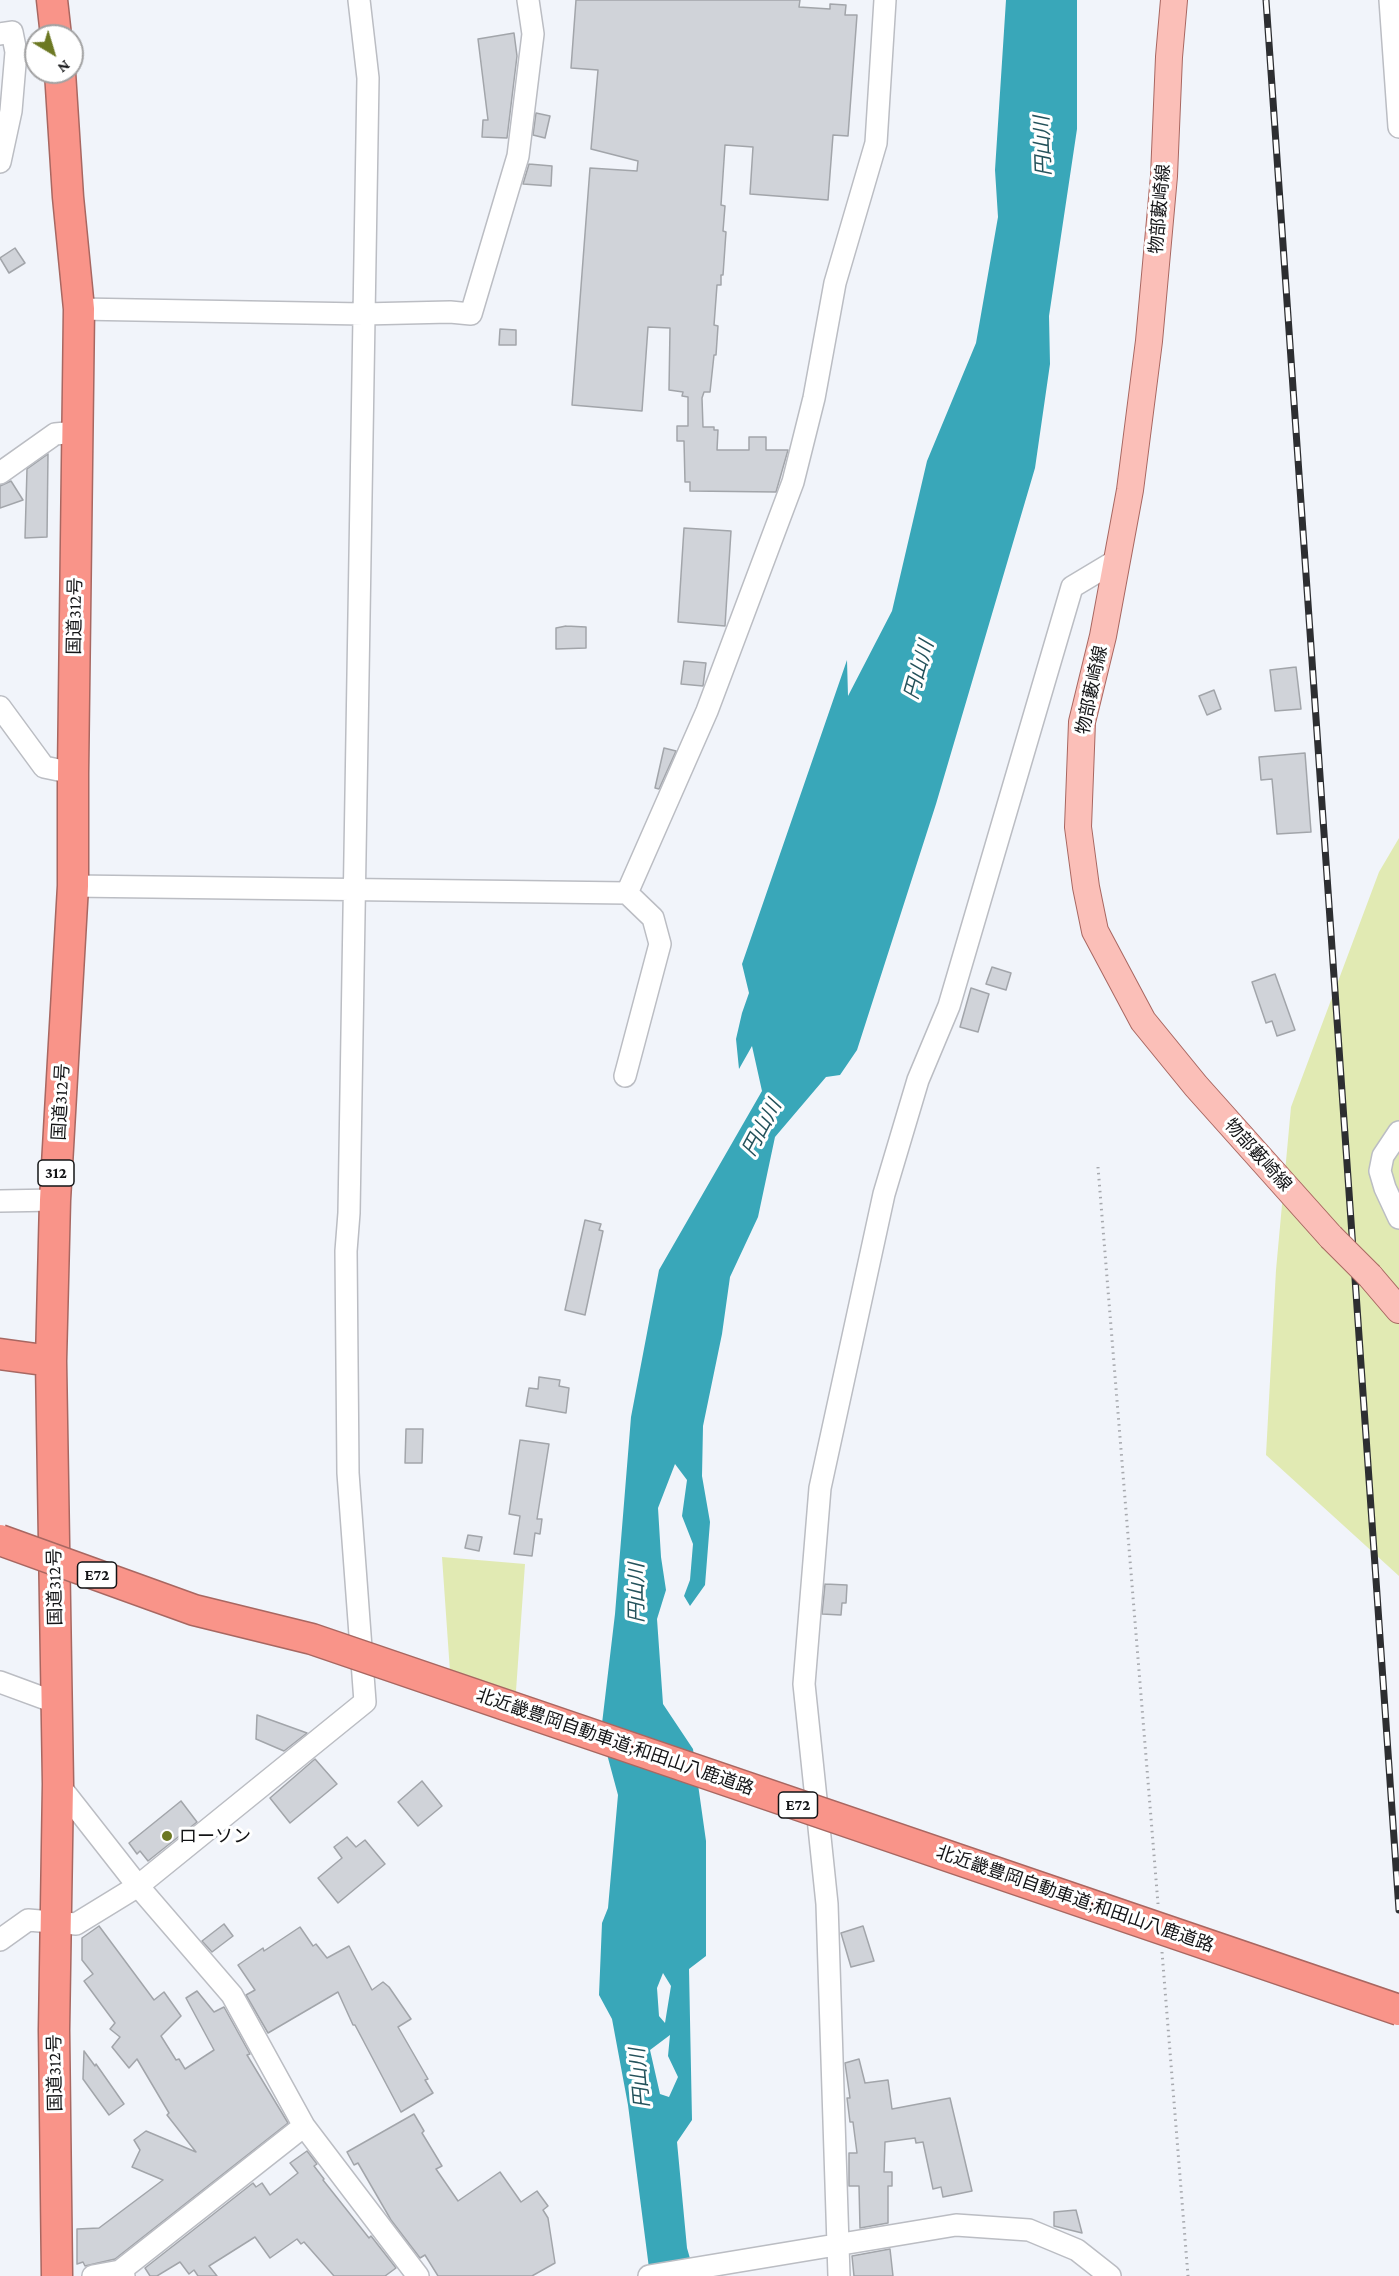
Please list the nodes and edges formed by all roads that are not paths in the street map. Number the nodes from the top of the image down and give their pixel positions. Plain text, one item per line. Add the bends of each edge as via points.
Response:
1 (52, 0) edge
2 (359, 0) edge
3 (528, 0) edge
4 (885, 0) edge
5 (1174, 0) edge
6 (1390, 0) edge
7 (55, 24) edge
8 (0, 34) edge
9 (61, 84) edge
10 (1399, 127) edge
11 (0, 162) edge
12 (78, 309) junction
13 (363, 314) junction
14 (77, 432) junction
15 (0, 473) edge
16 (1117, 560) junction
17 (0, 707) edge
18 (73, 773) junction
19 (74, 886) junction
20 (354, 891) junction
21 (627, 893) junction
22 (625, 1076) dead end
23 (1399, 1132) edge
24 (55, 1200) junction
25 (0, 1201) edge
26 (1399, 1218) edge
27 (1399, 1310) edge
28 (0, 1354) edge
29 (51, 1361) junction
30 (0, 1368) edge
31 (0, 1530) edge
32 (0, 1540) edge
33 (0, 1556) edge
34 (194, 1610) junction
35 (312, 1639) junction
36 (0, 1682) edge
37 (57, 1703) junction
38 (58, 1784) junction
39 (138, 1886) junction
40 (57, 1923) junction
41 (0, 1940) edge
42 (1399, 2010) edge
43 (304, 2126) junction
44 (839, 2243) junction
45 (122, 2273) edge
46 (1104, 2274) edge
47 (57, 2276) edge
48 (93, 2276) edge
49 (418, 2276) edge
50 (649, 2276) edge
51 (839, 2276) edge

1 - 7 highway
2 - 13 street via 368,78
3 - 13 street via 533,34 518,156 471,314
4 - 21 street via 876,143 835,283 814,398 793,482 707,711
5 - 16 main road, 物部藪崎線 via 1149,341
6 - 10 street
8 - 11 street via 12,32 16,52 11,111
9 - 12 highway, 国道312号 / 312
12 - 13 street
12 - 14 highway, 国道312号 / 312
13 - 20 street
14 - 15 street via 55,434
14 - 18 highway, 国道312号 / 312
16 - 27 main road, 物部藪崎線, bridge via 1082,722 1078,827 1095,931 1143,1021 1196,1086
16 - 44 street via 1072,587 949,1005 918,1080 884,1194 820,1488 804,1684 827,1904
17 - 18 street via 44,767
18 - 19 highway, 国道312号 / 312
19 - 20 street
19 - 24 highway, 国道312号 / 312
20 - 21 street
20 - 39 street via 346,1251 348,1473 365,1702
21 - 22 street via 653,918 660,944
23 - 26 street via 1383,1156 1380,1171
24 - 25 street
24 - 29 highway, 国道312号 / 312
28 - 29 highway
29 - 30 highway
29 - 37 highway, 国道312号 / 312
31 - 35 highway, bridge via 257,1610
32 - 34 highway, 北近畿豊岡自動車道;和田山八鹿道路 / E72, bridge
33 - 34 highway, bridge
34 - 35 highway, 北近畿豊岡自動車道;和田山八鹿道路 / E72, bridge
35 - 42 highway, 北近畿豊岡自動車道;和田山八鹿道路 / E72, bridge
36 - 37 street
37 - 38 highway, 国道312号 / 312
38 - 39 street
38 - 40 highway, 国道312号 / 312
39 - 40 street via 76,1924
39 - 43 street via 232,1995
40 - 41 street via 28,1920
40 - 47 highway, 国道312号 / 312 via 54,2030
43 - 45 street
43 - 49 street
44 - 46 street via 956,2225 1029,2230 1077,2250
44 - 50 street
44 - 51 street
45 - 48 street

